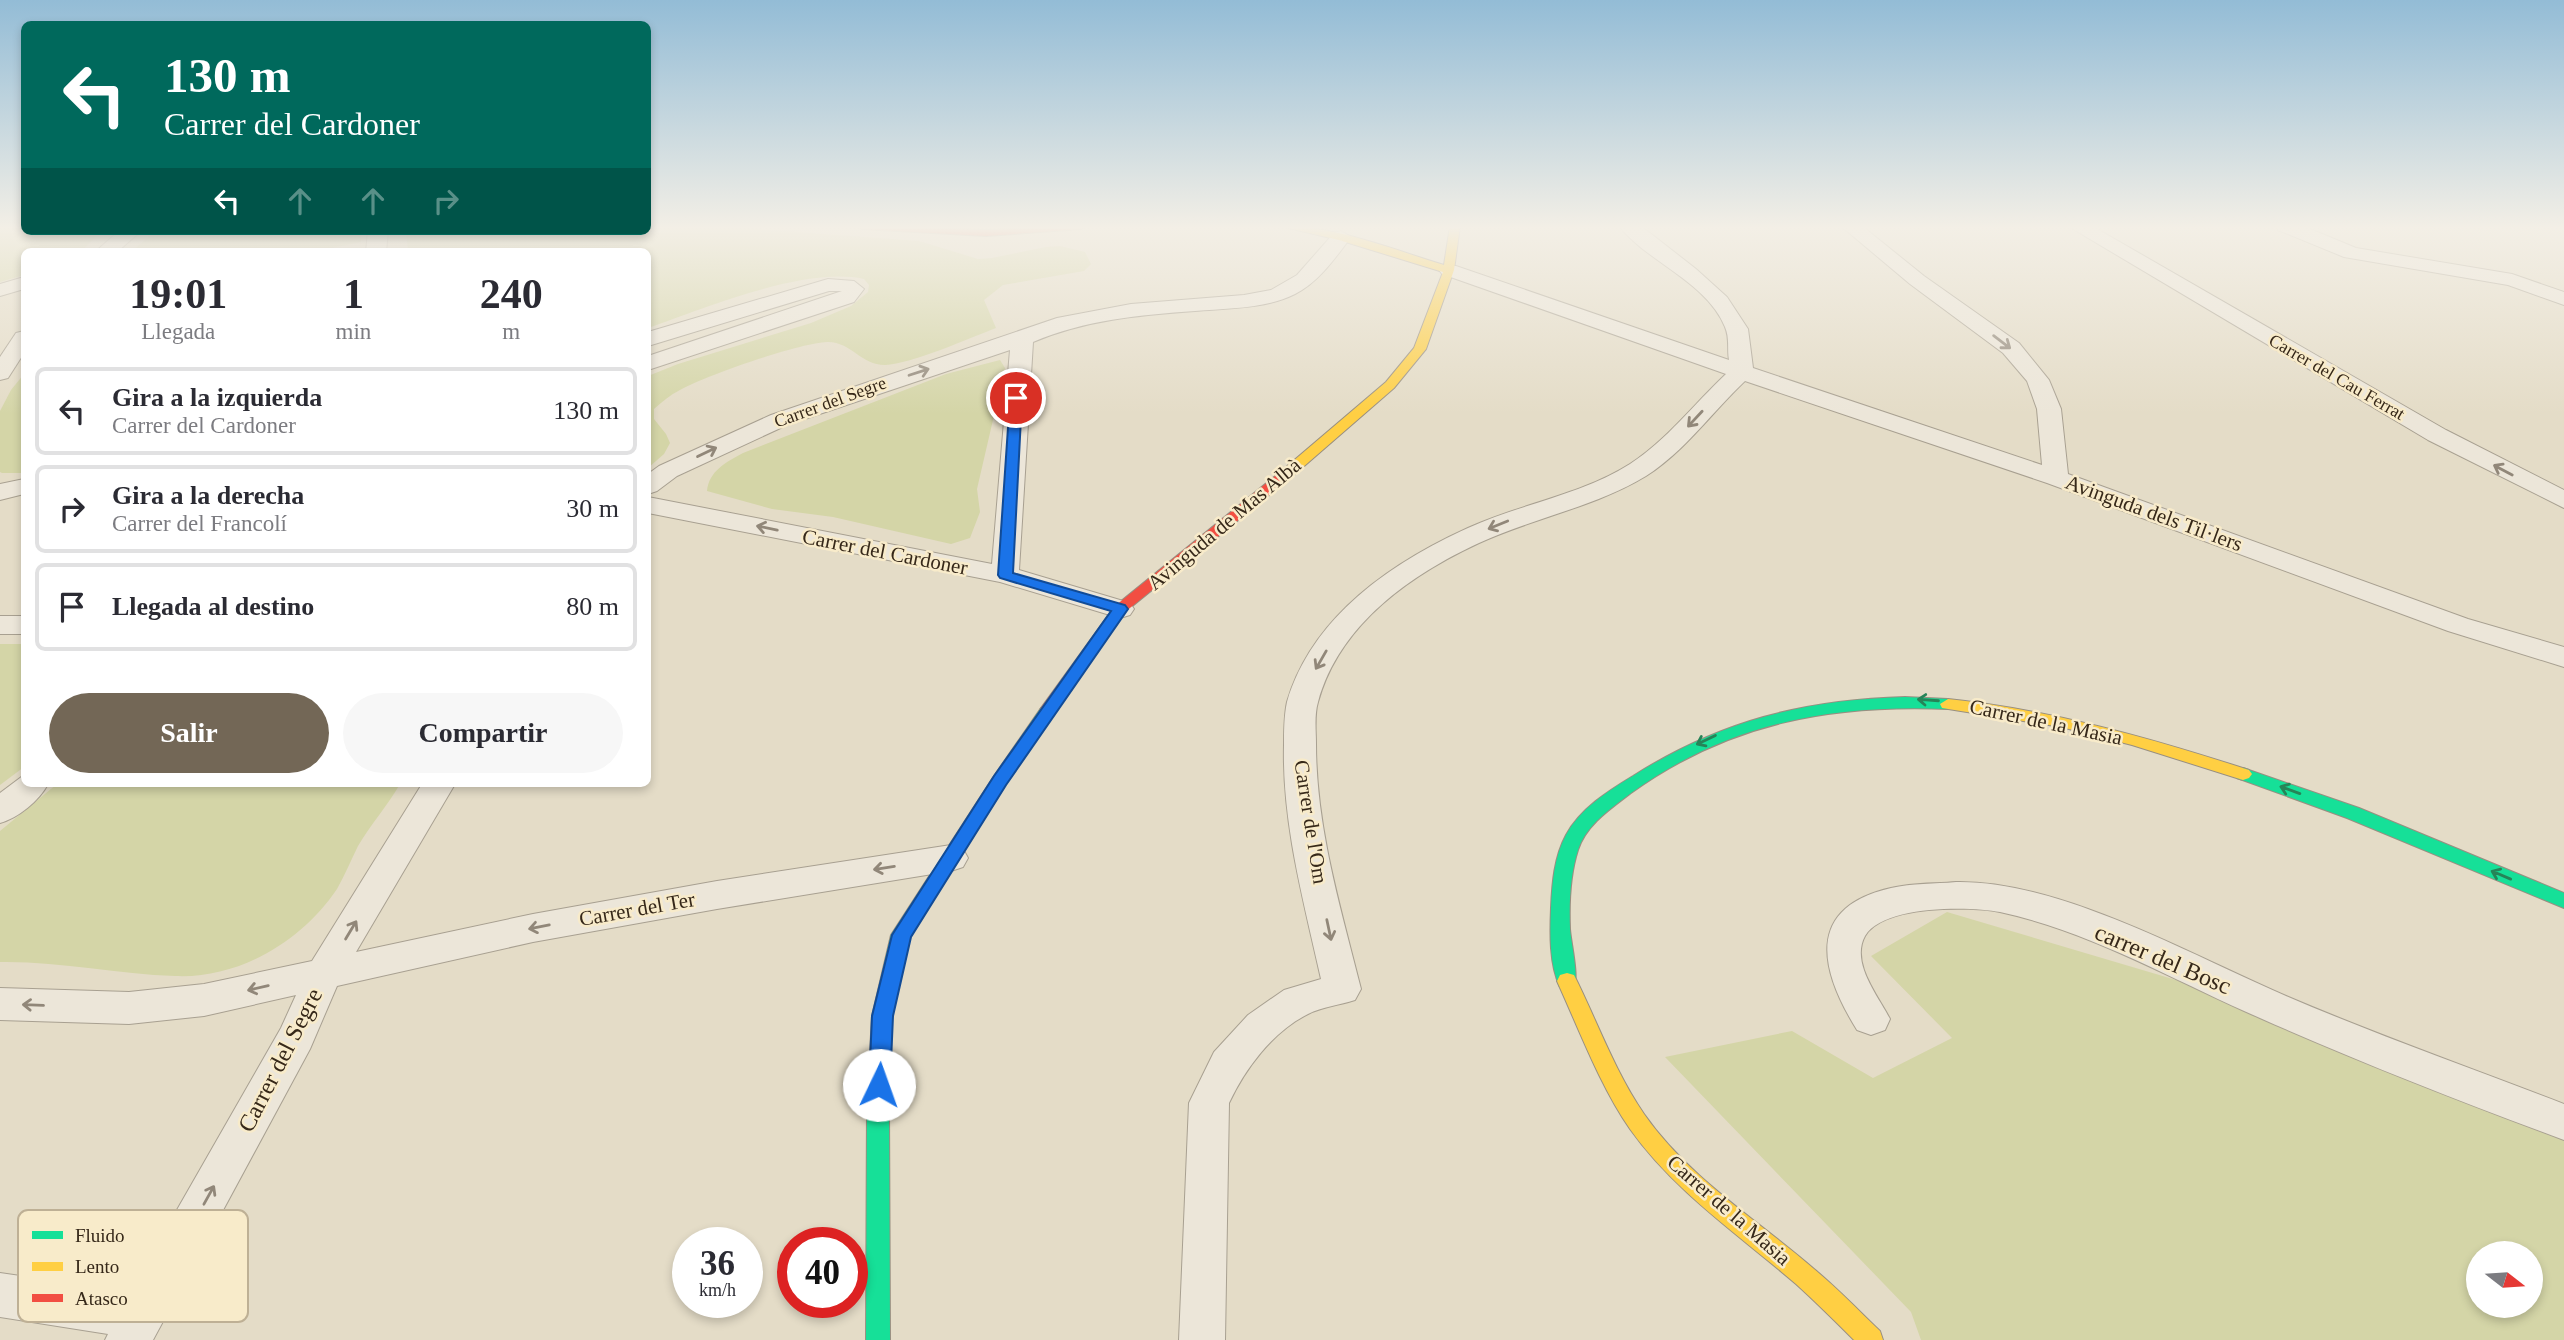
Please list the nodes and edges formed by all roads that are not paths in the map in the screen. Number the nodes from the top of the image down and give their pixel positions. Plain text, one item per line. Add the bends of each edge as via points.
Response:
1 (818, 289) edge
2 (853, 289) edge
3 (1290, 289) edge
4 (1442, 289) edge
5 (1501, 289) edge
6 (1704, 289) edge
7 (1929, 289) edge
8 (2185, 289) edge
9 (2539, 289) edge
10 (2564, 299) edge
11 (21, 342) edge
12 (658, 344) edge
13 (1021, 349) junction
14 (1743, 371) junction
15 (0, 373) edge
16 (2056, 478) junction
17 (651, 483) edge
18 (21, 488) edge
19 (0, 492) edge
20 (2564, 500) edge
21 (651, 506) edge
22 (1005, 575) junction
23 (1120, 609) junction
24 (0, 625) edge
25 (21, 625) edge
26 (2564, 657) edge
27 (28, 787) edge
28 (437, 787) edge
29 (0, 811) edge
30 (951, 858) junction
31 (2564, 901) edge
32 (325, 972) junction
33 (0, 1004) edge
34 (1871, 1018) dead end
35 (2564, 1122) edge
36 (200, 1210) edge
37 (0, 1295) edge
38 (18, 1299) edge
39 (110, 1322) edge
40 (135, 1328) edge
41 (878, 1340) edge
42 (1202, 1340) edge
43 (1871, 1340) edge

1 - 12 street
2 - 12 street via 847,298
3 - 13 street, Carrer del Segre via 1231,301 1085,317 1045,328
4 - 23 street, Avinguda de Mas Albà via 1420,349 1390,385 1239,515
5 - 14 street, Avinguda dels Til·lers
6 - 14 street via 1737,328 1737,356
7 -> 16 street via 2011,348 2038,380 2049,409
20 -> 8 street, Carrer del Cau Ferrat via 2437,435
9 - 10 street
11 - 15 street
17 -> 13 street, Carrer del Segre via 779,420
13 - 22 street
14 - 16 street, Avinguda dels Til·lers
14 -> 42 street, Carrer de l'Om via 1676,440 1605,489 1498,524 1416,564 1373,596 1318,663 1302,703 1298,768 1342,989 1297,1001 1262,1026 1228,1064 1209,1103
16 - 26 street, Avinguda dels Til·lers via 2458,625
18 - 19 street
22 -> 21 street, Carrer del Cardoner
22 - 23 street, Carrer del Cardoner
23 - 30 street, Avinguda de Mas Albà
24 - 25 street
27 - 29 street
32 -> 28 street, Carrer del Segre
30 -> 32 street, Carrer del Ter via 533,928
30 - 41 street, Avinguda de Mas Albà via 901,935 882,1016
31 -> 43 street, Carrer de la Masia via 2248,774 2083,726 1952,702 1884,699 1804,707 1727,730 1630,785 1582,827 1572,842 1561,901 1566,978 1604,1064 1645,1132 1679,1172 1787,1261
32 -> 33 street, Carrer del Ter via 204,1000 129,1008
36 -> 32 street, Carrer del Segre via 296,1037
34 - 35 street, carrer del Bosc via 1853,992 1846,965 1845,936 1858,917 1888,902 2000,898 2113,936 2332,1032
37 - 38 street
39 - 40 street

